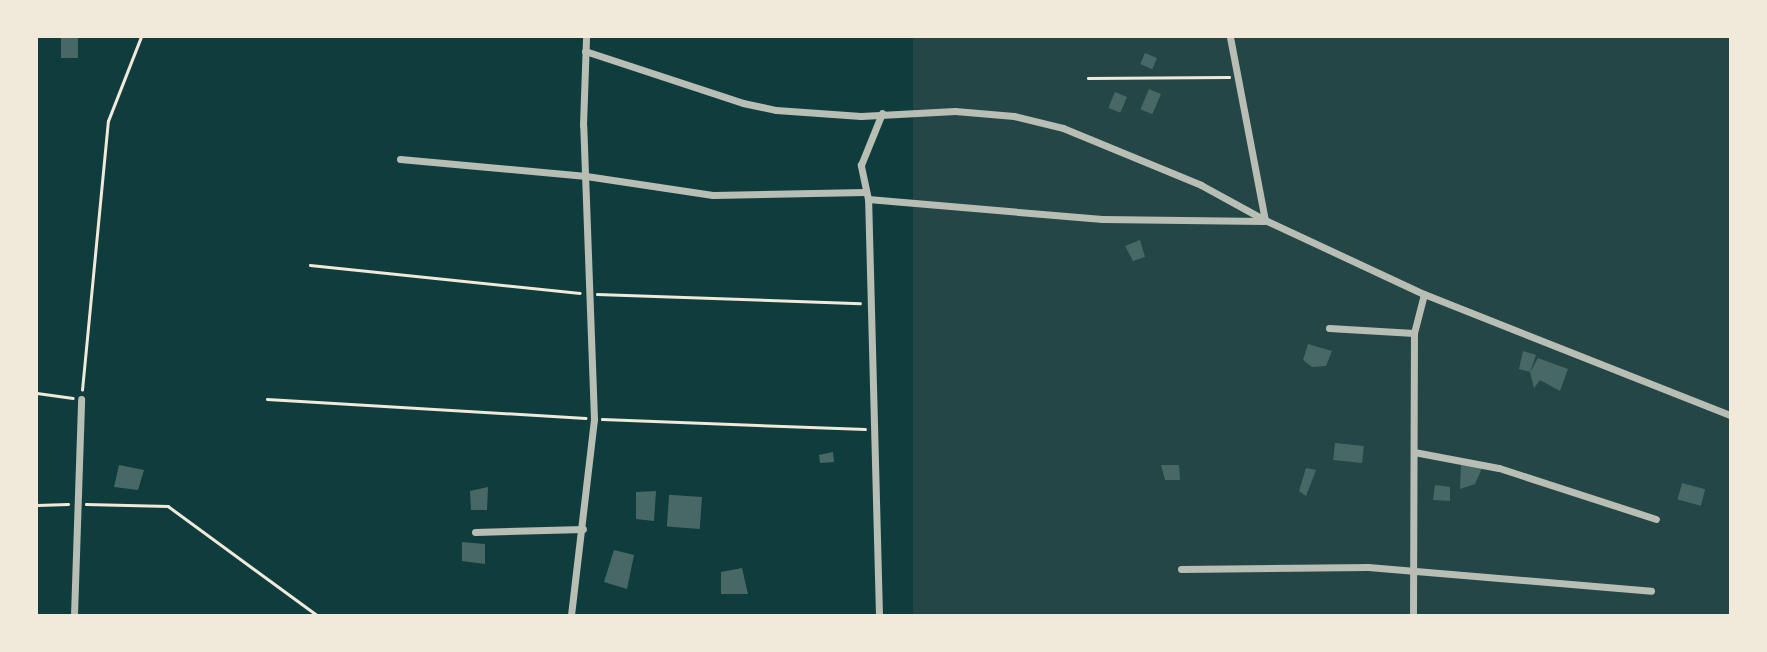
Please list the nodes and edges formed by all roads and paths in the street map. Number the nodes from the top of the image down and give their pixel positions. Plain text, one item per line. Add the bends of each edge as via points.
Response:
1 (141, 37) edge
2 (586, 37) edge
3 (1230, 37) edge
4 (585, 51) junction
5 (1235, 77) junction
6 (1088, 78) dead end
7 (882, 113) junction
8 (400, 159) dead end
9 (586, 176) junction
10 (867, 196) junction
11 (1265, 220) junction
12 (310, 265) dead end
13 (589, 294) junction
14 (1424, 294) junction
15 (870, 303) junction
16 (1329, 328) dead end
17 (1414, 333) junction
18 (37, 393) edge
19 (82, 399) junction
20 (267, 399) dead end
21 (1730, 415) edge
22 (594, 419) junction
23 (875, 430) junction
24 (1414, 452) junction
25 (74, 504) junction
26 (37, 505) edge
27 (1656, 519) dead end
28 (583, 529) junction
29 (475, 532) dead end
30 (1181, 569) dead end
31 (1411, 572) junction
32 (1651, 591) dead end
33 (74, 615) edge
34 (317, 615) edge
35 (571, 615) edge
36 (879, 615) edge
37 (1413, 615) edge

1 - 19 path via 108,121
2 - 4 street
3 - 5 street
4 - 7 street via 743,103 805,113
4 - 9 street
5 - 6 path
5 - 11 street
7 - 10 street via 861,165
7 - 11 street via 995,114 1063,128 1201,185
8 - 9 street
9 - 10 street via 720,195
9 - 13 street
10 - 11 street via 1102,219
10 - 15 street
11 - 14 street
12 - 13 path
13 - 15 path
13 - 22 street
14 - 17 street
14 - 21 street
15 - 23 street
16 - 17 street
17 - 24 street
18 - 19 path
19 - 25 street
20 - 22 path
22 - 23 path
22 - 28 street
23 - 36 street
24 - 27 street via 1499,468
24 - 31 street
25 - 26 path
25 - 33 street
25 - 34 path via 168,506
28 - 29 street
28 - 35 street
30 - 31 street via 1368,567
31 - 32 street
31 - 37 street

